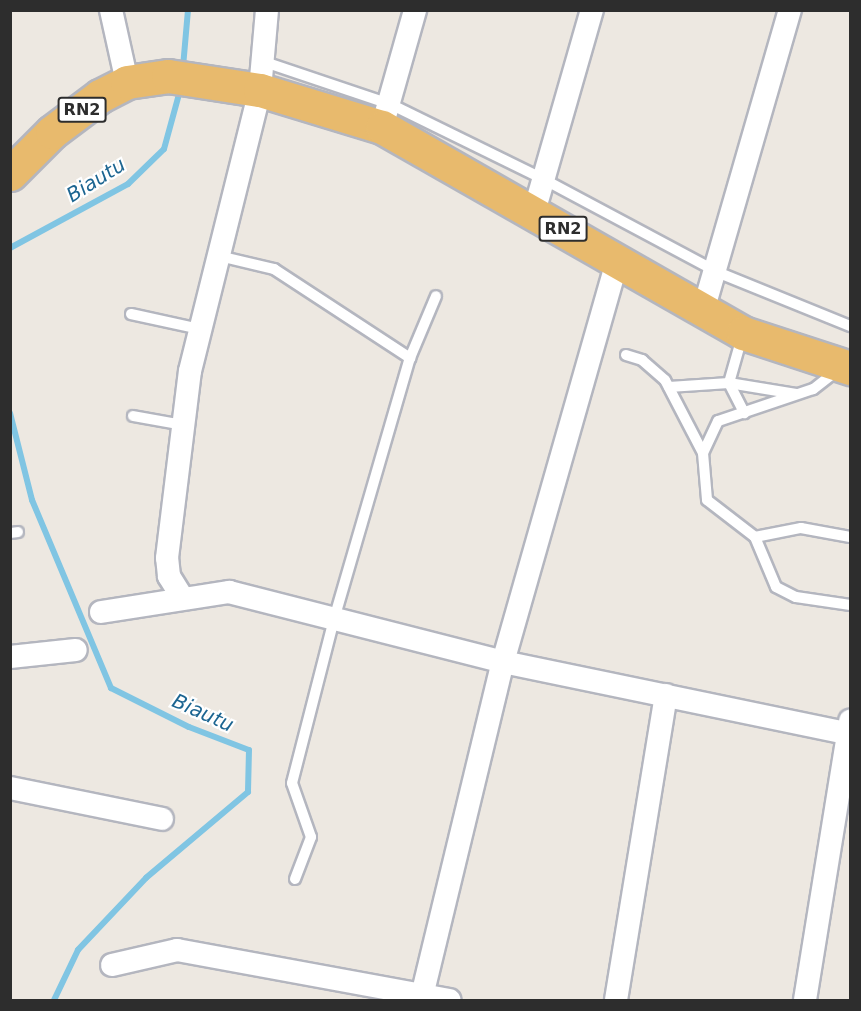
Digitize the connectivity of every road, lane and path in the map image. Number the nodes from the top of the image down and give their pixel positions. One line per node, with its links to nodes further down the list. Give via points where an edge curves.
1 (111, 10): 7 (street)
2 (267, 10): 6 (street)
3 (415, 10): 8 (street)
4 (592, 10): 10 (street)
5 (790, 10): 14 (street)
6 (261, 76): 7 (highway, RN2, via 168,76); 8 (highway, RN2); 12 (street)
7 (127, 82): 9 (highway, RN2, via 100,96 52,132)
8 (386, 116): 10 (lane); 11 (highway, RN2)
9 (11, 171)
10 (544, 180): 11 (street); 14 (lane)
11 (534, 212): 13 (highway, RN2)
12 (219, 255): 19 (street); 22 (lane, via 274,269)
13 (617, 261): 16 (highway, RN2); 39 (street)
14 (717, 272): 16 (street); 18 (lane)
15 (436, 296): 22 (lane)
16 (703, 311): 20 (highway, RN2)
17 (131, 314): 19 (lane)
18 (850, 326)
19 (200, 329): 29 (street)
20 (743, 333): 23 (highway, RN2); 24 (lane)
21 (626, 356): 25 (lane, via 642,360)
22 (410, 358): 36 (lane)
23 (846, 367): 26 (lane)
24 (729, 383): 25 (lane); 26 (lane); 27 (lane)
25 (669, 387): 30 (lane)
26 (797, 395): 27 (lane)
27 (744, 413): 30 (lane, via 718,422)
28 (133, 416): 29 (lane)
29 (183, 425): 33 (street, via 167,558 169,576)
30 (703, 453): 31 (lane, via 707,500)
31 (755, 537): 32 (lane, via 801,528); 34 (lane, via 776,587 796,597)
32 (850, 537)
33 (182, 597): 35 (street); 36 (street, via 229,592)
34 (850, 605)
35 (101, 612)
36 (334, 619): 39 (street); 44 (lane, via 292,783 311,837)
37 (76, 650): 38 (street)
38 (10, 657)
39 (503, 662): 40 (street); 46 (street)
40 (666, 694): 41 (street); 48 (street)
41 (850, 729): 49 (street)
42 (10, 788): 43 (street)
43 (162, 819)
44 (295, 879)
45 (112, 965): 46 (street, via 177,950)
46 (421, 998): 47 (street)
47 (449, 1000)
48 (616, 1000)
49 (805, 1000)

